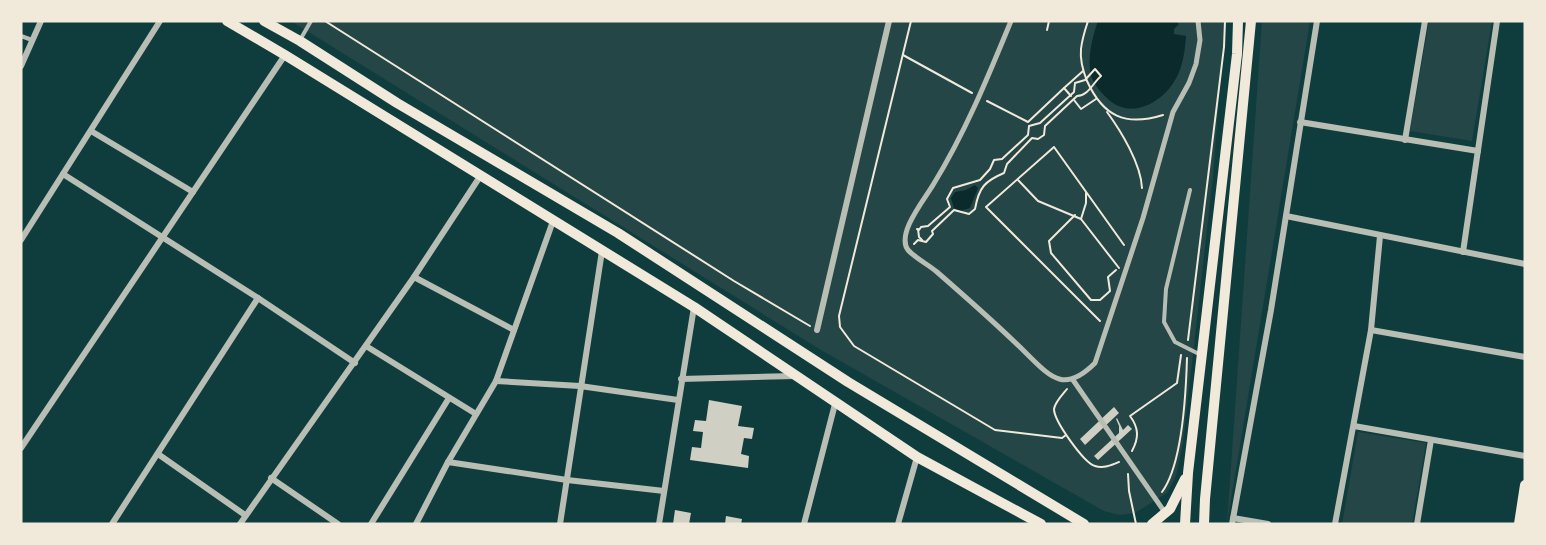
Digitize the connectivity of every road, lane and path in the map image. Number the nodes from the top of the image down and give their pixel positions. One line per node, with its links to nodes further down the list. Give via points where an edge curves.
1 (40, 21): 21 (street)
2 (160, 21): 35 (street)
3 (227, 21): 23 (main road)
4 (264, 21): 22 (main road)
5 (311, 21): 22 (lane)
6 (325, 21): 69 (path)
7 (889, 21): 69 (street)
8 (910, 21): 24 (path)
9 (1011, 21): 29 (street)
10 (1049, 21): 19 (path)
11 (1088, 21): 26 (path, via 1081,50)
12 (1198, 21): 33 (street, via 1196,64)
13 (1225, 21): 72 (path)
14 (1238, 21): 73 (main road)
15 (1251, 21): 100 (main road)
16 (1317, 21): 34 (street)
17 (1425, 21): 36 (street)
18 (1497, 21): 37 (street)
19 (1047, 30)
20 (21, 36): 21 (lane)
21 (32, 40): 25 (street)
22 (300, 41): 41 (main road)
23 (285, 55): 39 (main road); 45 (street)
24 (903, 55): 29 (path); 86 (path, via 839,316 840,327 854,346 995,430 1062,438)
25 (21, 66)
26 (1083, 71): 27 (path); 30 (path)
27 (1064, 88): 28 (path); 29 (path, via 1028,122)
28 (1071, 96): 31 (path, via 1075,83 1085,80 1095,69 1101,76 1088,93); 52 (path, via 1040,123 1029,126 1028,135 1002,159 994,160 980,180 953,188 947,199 950,207 928,226)
29 (980, 98): 51 (street)
30 (1096, 99): 31 (path, via 1082,109); 32 (path)
31 (1074, 100): 56 (path, via 1045,126 1044,135 1032,138 1004,172 983,186 975,209 969,214 954,210 932,231 930,239)
32 (1106, 110): 33 (path, via 1127,120 1151,119); 44 (path, via 1133,157)
33 (1173, 112): 60 (street)
34 (1300, 122): 36 (street); 48 (street)
35 (91, 131): 38 (street); 45 (street)
36 (1405, 140): 37 (street)
37 (1478, 152): 59 (street)
38 (63, 174): 54 (street); 55 (street)
39 (481, 175): 46 (main road); 64 (street)
40 (1018, 179): 43 (path, via 1054,147); 47 (path, via 1038,201); 67 (path, via 986,207)
41 (536, 184): 46 (main road); 114 (main road, via 848,382)
42 (1190, 190): 72 (lane, via 1166,290 1164,322 1175,342)
43 (1086, 191): 49 (path); 60 (path)
44 (1142, 191)
45 (193, 192): 54 (street)
46 (525, 203): 50 (main road)
47 (1075, 216): 49 (path); 62 (path, via 1049,241 1051,253 1091,300 1100,300 1110,291 1108,277)
48 (1286, 216): 53 (street); 103 (street)
49 (1081, 219): 62 (path)
50 (553, 221): 58 (main road); 68 (street)
51 (911, 222): 52 (path); 57 (street, via 904,238)
52 (918, 229): 56 (path)
53 (1380, 236): 59 (street); 70 (street)
54 (162, 238): 65 (street); 88 (street)
55 (21, 240)
56 (922, 240): 57 (path)
57 (908, 249): 78 (street, via 1043,370 1054,378)
58 (602, 250): 66 (main road); 80 (street)
59 (1463, 252): 61 (street)
60 (1131, 254): 63 (street)
61 (1525, 264)
62 (1119, 268): 63 (path)
63 (1124, 275): 67 (street)
64 (414, 277): 68 (street); 71 (street)
65 (258, 298): 75 (street); 89 (street)
66 (694, 307): 76 (main road); 77 (street)
67 (1106, 328): 78 (street, via 1095,363)
68 (514, 330): 79 (street)
69 (817, 330)
70 (1371, 330): 74 (street); 85 (street)
71 (366, 346): 75 (street); 81 (street)
72 (1185, 347): 73 (lane); 90 (path, via 1177,383 1130,416 1138,430 1137,441); 99 (path, via 1186,379 1178,445 1171,478)
73 (1201, 356): 94 (main road)
74 (1525, 357)
75 (355, 363): 95 (street)
76 (795, 376): 77 (street); 83 (main road)
77 (681, 379): 82 (street)
78 (1073, 380): 86 (path, via 1054,406); 90 (street)
79 (496, 381): 80 (street); 84 (street)
80 (580, 386): 82 (street); 96 (street)
81 (449, 398): 84 (street); 107 (street)
82 (678, 400): 98 (street)
83 (835, 404): 92 (main road); 111 (street)
84 (476, 414): 93 (street)
85 (1354, 426): 87 (street); 121 (street)
86 (1066, 435): 90 (path, via 1095,466 1111,465)
87 (1431, 440): 91 (street); 122 (street)
88 (21, 448)
89 (158, 454): 102 (street); 104 (street)
90 (1126, 456): 99 (street); 115 (path)
91 (1525, 456)
92 (916, 457): 112 (street); 113 (main road)
93 (448, 462): 96 (street); 108 (street)
94 (1188, 473): 101 (main road); 117 (main road)
95 (271, 478): 102 (street); 106 (street)
96 (567, 480): 98 (street); 109 (street)
97 (1525, 484): 123 (main road)
98 (664, 491): 110 (street)
99 (1155, 498): 101 (street)
100 (1205, 499): 118 (main road); 119 (main road)
101 (1166, 514): 116 (main road)
102 (245, 515): 105 (street)
103 (1232, 521): 120 (street)
104 (112, 524)
105 (240, 524)
106 (338, 524)
107 (371, 524)
108 (416, 524)
109 (560, 524)
110 (659, 524)
111 (804, 524)
112 (898, 524)
113 (1041, 524)
114 (1084, 524)
115 (1136, 524)
116 (1152, 524)
117 (1185, 524)
118 (1204, 524)
119 (1211, 524)
120 (1268, 524)
121 (1335, 524)
122 (1417, 524)
123 (1519, 524)

